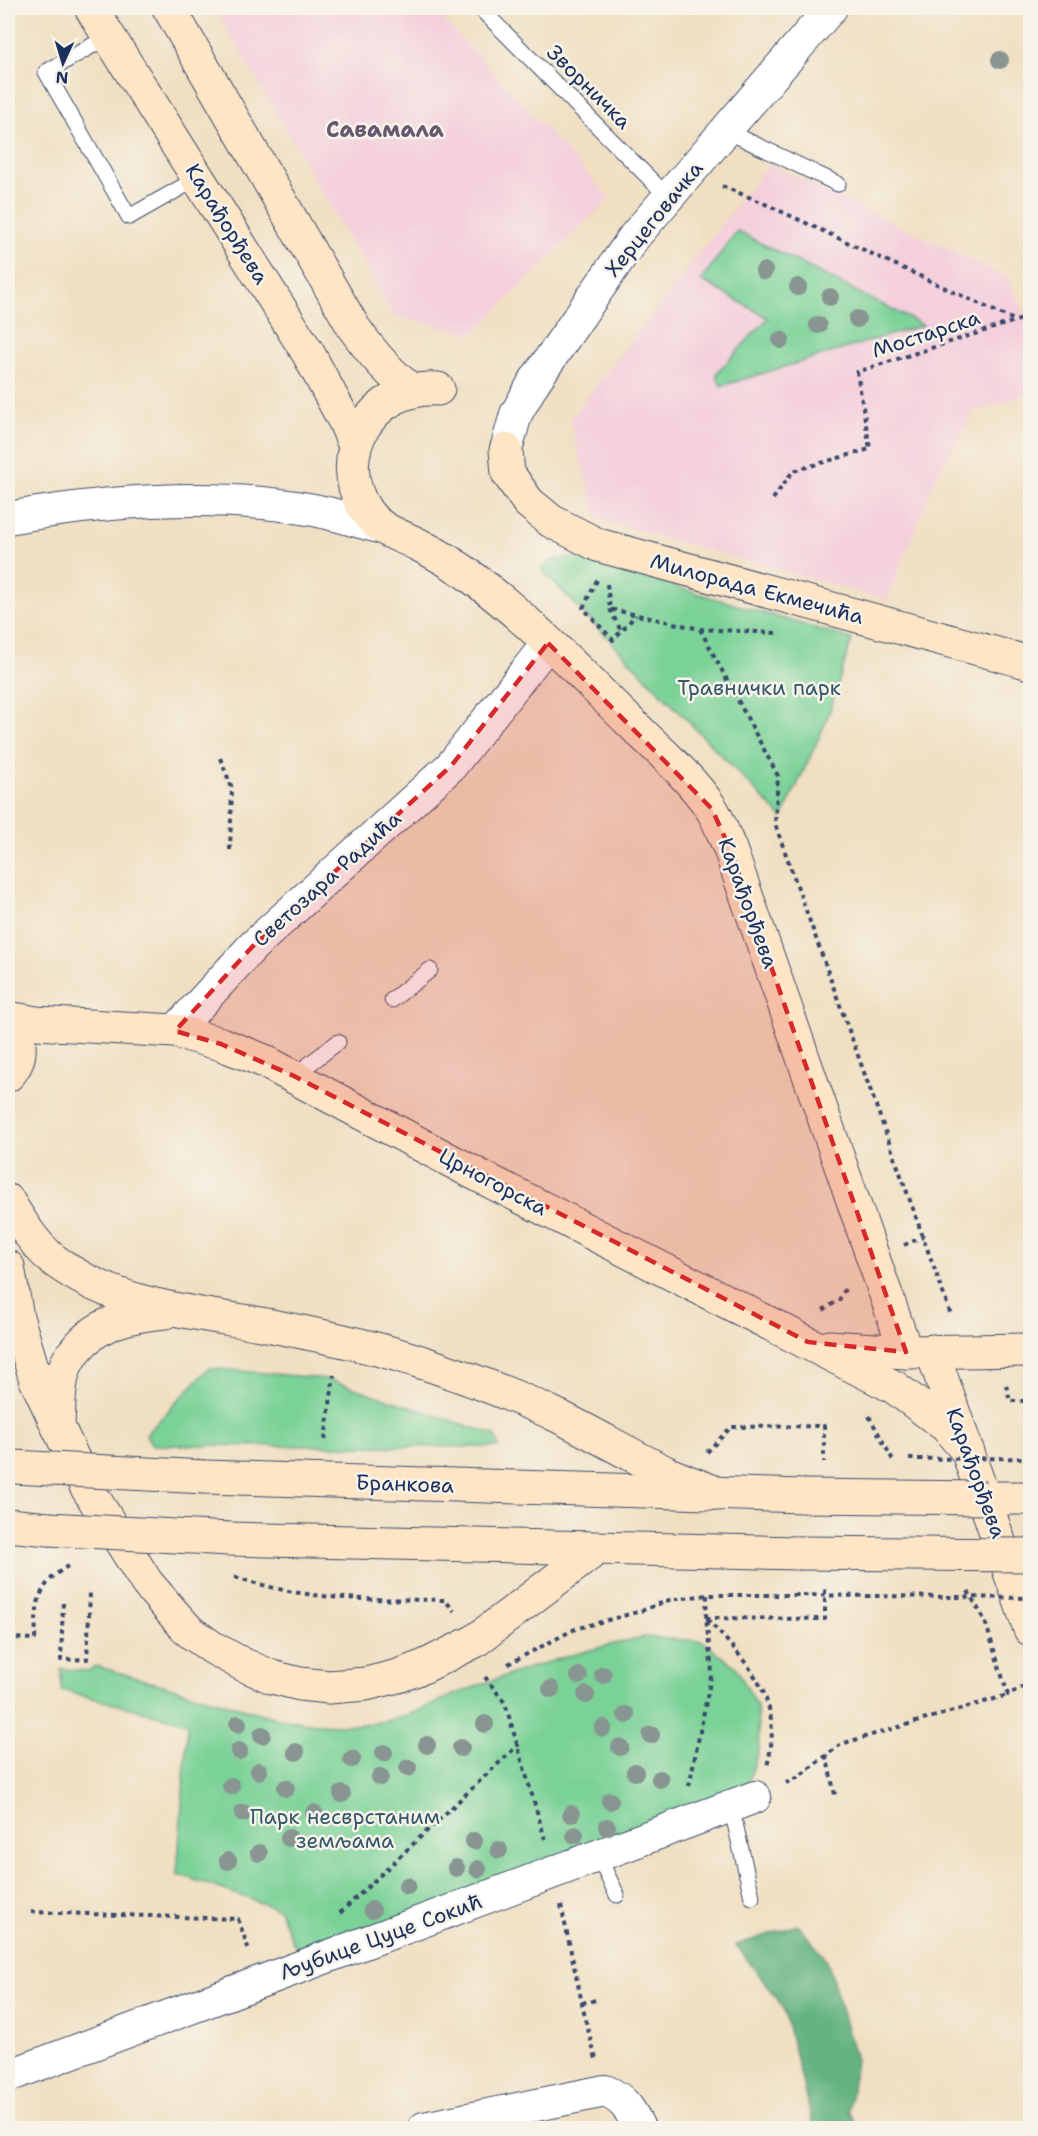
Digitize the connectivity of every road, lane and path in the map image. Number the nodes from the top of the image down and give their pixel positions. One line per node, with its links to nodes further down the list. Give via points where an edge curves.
1 (91, 8): 5 (main road, Карађорђева)
2 (170, 8): 13 (main road, via 354,328 398,380 426,390 402,394 382,405 363,427)
3 (480, 8): 10 (lane, Зворничка)
4 (831, 8): 6 (street, Херцеговачка)
5 (109, 36): 8 (main road, Карађорђева); 8 (lane, via 46,72 129,217)
6 (727, 130): 7 (street, Херцеговачка); 9 (lane)
7 (689, 173): 10 (street, Херцеговачка); 12 (path, Мостарска, via 761,202)
8 (198, 178): 13 (main road, Карађорђева, via 308,353)
9 (838, 184)
10 (668, 197): 14 (street, Херцеговачка, via 634,237 534,382 516,414)
11 (1030, 316): 12 (path, Мостарска)
12 (1016, 321): 15 (path, Мостарска, via 857,372 870,449 793,471)
13 (355, 446): 17 (main road, via 352,469 356,491 367,512)
14 (507, 461): 26 (main road, Милорада Екмечића, via 528,502 551,521 598,545)
15 (773, 499)
16 (8, 518): 17 (street, via 117,503 240,501 309,509)
17 (383, 528): 25 (main road, Карађорђева, via 444,558 473,578)
18 (599, 576): 23 (path, via 583,608 613,640)
19 (606, 577): 20 (path)
20 (610, 609): 21 (path); 23 (path)
21 (637, 615): 22 (path); 23 (path)
22 (700, 629): 24 (path); 42 (path, via 777,776 775,824)
23 (621, 631)
24 (782, 633)
25 (548, 643): 33 (street, Светозара Радића, via 458,771 253,946); 45 (main road, Карађорђева, via 680,772 711,808 730,849)
26 (1030, 663)
27 (220, 758): 28 (path, via 232,788)
28 (230, 850)
29 (430, 970): 30 (lane)
30 (392, 1000)
31 (8, 1019): 32 (main road); 35 (main road, via 19,1038)
32 (66, 1025): 33 (main road); 35 (main road, via 37,1039)
33 (175, 1031): 36 (main road, Црногорска, via 221,1044)
34 (338, 1042): 36 (lane)
35 (13, 1066)
36 (294, 1076): 43 (main road, Црногорска, via 472,1172)
37 (8, 1201): 40 (main road, via 39,1246 55,1261 112,1293)
38 (8, 1267): 47 (main road, via 17,1317 36,1380)
39 (846, 1283): 41 (path, via 839,1300)
40 (176, 1311): 47 (main road, via 118,1320 97,1329 80,1344 66,1363); 57 (main road, via 263,1325 431,1365 558,1416 670,1474)
41 (816, 1311)
42 (952, 1318)
43 (808, 1342): 45 (main road, Црногорска, via 832,1347); 49 (main road, Црногорска, via 894,1387 946,1426)
44 (1030, 1350): 45 (main road)
45 (919, 1351): 49 (main road, Карађорђева)
46 (334, 1370): 48 (path)
47 (57, 1427): 60 (main road, via 86,1486 147,1583 189,1631 242,1664 300,1684 366,1684 425,1666 475,1641)
48 (325, 1440)
49 (968, 1452): 71 (main road, Карађорђева)
50 (707, 1453): 56 (path, via 731,1427 824,1426)
51 (1030, 1458): 54 (path, bridge)
52 (818, 1459): 53 (path)
53 (829, 1459)
54 (889, 1459)
55 (10, 1467): 57 (main road, Бранкова, bridge)
56 (825, 1470)
57 (719, 1494): 58 (main road, Бранкова, bridge)
58 (1030, 1498)
59 (8, 1525): 60 (main road, bridge, via 229,1539)
60 (596, 1549): 61 (main road, bridge)
61 (1030, 1555)
62 (69, 1565): 72 (path, via 50,1579 38,1598 35,1639)
63 (234, 1577): 69 (path, via 306,1594 445,1600)
64 (825, 1584): 70 (path, via 825,1619)
65 (90, 1593): 68 (path, via 87,1659 62,1660)
66 (707, 1595): 67 (path, bridge); 70 (path); 73 (path, via 669,1600 576,1629)
67 (1030, 1598)
68 (63, 1603)
69 (456, 1614)
70 (706, 1618): 80 (path, via 747,1663 769,1705 772,1728 765,1775); 81 (path, via 712,1672)
71 (1030, 1629)
72 (8, 1638)
73 (506, 1665)
74 (485, 1676): 76 (path, via 505,1703)
75 (1008, 1695): 77 (path, via 841,1744)
76 (519, 1744): 83 (path); 87 (path)
77 (826, 1755): 78 (path); 79 (path)
78 (797, 1778)
79 (835, 1795)
80 (743, 1802): 81 (street, Љубице Цуце Сокић); 85 (lane)
81 (681, 1825): 82 (street, Љубице Цуце Сокић)
82 (598, 1856): 83 (street, Љубице Цуце Сокић); 84 (lane)
83 (555, 1872): 88 (street, Љубице Цуце Сокић); 90 (path)
84 (617, 1894)
85 (752, 1897)
86 (32, 1912): 88 (path, via 238,1919)
87 (340, 1913)
88 (260, 1982): 92 (street, Љубице Цуце Сокић)
89 (596, 2000): 90 (path)
90 (582, 2003): 91 (path)
91 (586, 2022)
92 (8, 2076)
93 (444, 2126): 94 (street, via 605,2091 623,2101)
94 (639, 2128)

